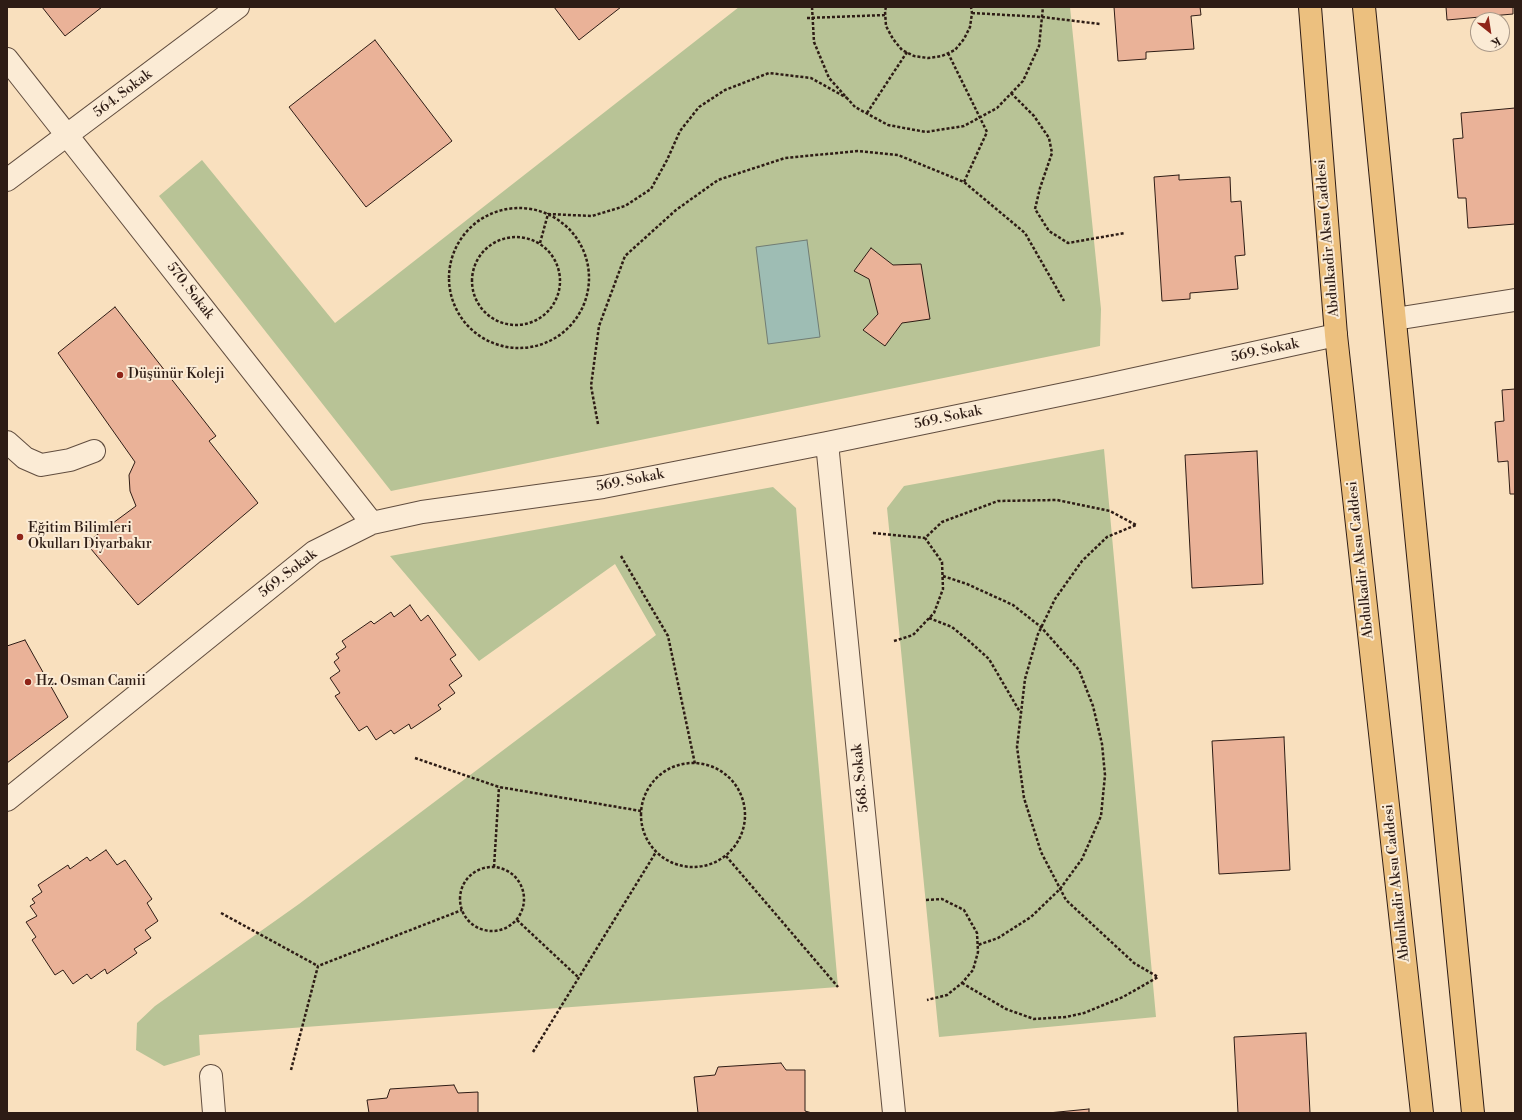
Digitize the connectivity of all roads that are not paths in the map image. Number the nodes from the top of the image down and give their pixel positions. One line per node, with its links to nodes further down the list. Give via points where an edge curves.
1 (238, 7): 5 (street, 564. Sokak)
2 (1310, 7): 9 (main road, Abdulkadir Aksu Caddesi)
3 (1364, 7): 8 (main road)
4 (7, 59): 5 (street, 570. Sokak)
5 (67, 135): 6 (street, 564. Sokak); 13 (street, 570. Sokak)
6 (7, 180)
7 (1515, 300): 8 (street)
8 (1395, 319): 19 (main road)
9 (1336, 335): 11 (street, 569. Sokak); 18 (main road, Abdulkadir Aksu Caddesi)
10 (7, 442): 12 (street, via 24,458 41,465 70,460)
11 (827, 443): 13 (street, 569. Sokak, via 603,487 422,512); 17 (street, 568. Sokak)
12 (94, 451)
13 (372, 523): 14 (street, 569. Sokak, via 314,552)
14 (7, 800)
15 (211, 1076): 16 (street)
16 (214, 1113)
17 (894, 1113)
18 (1422, 1113)
19 (1473, 1113)

